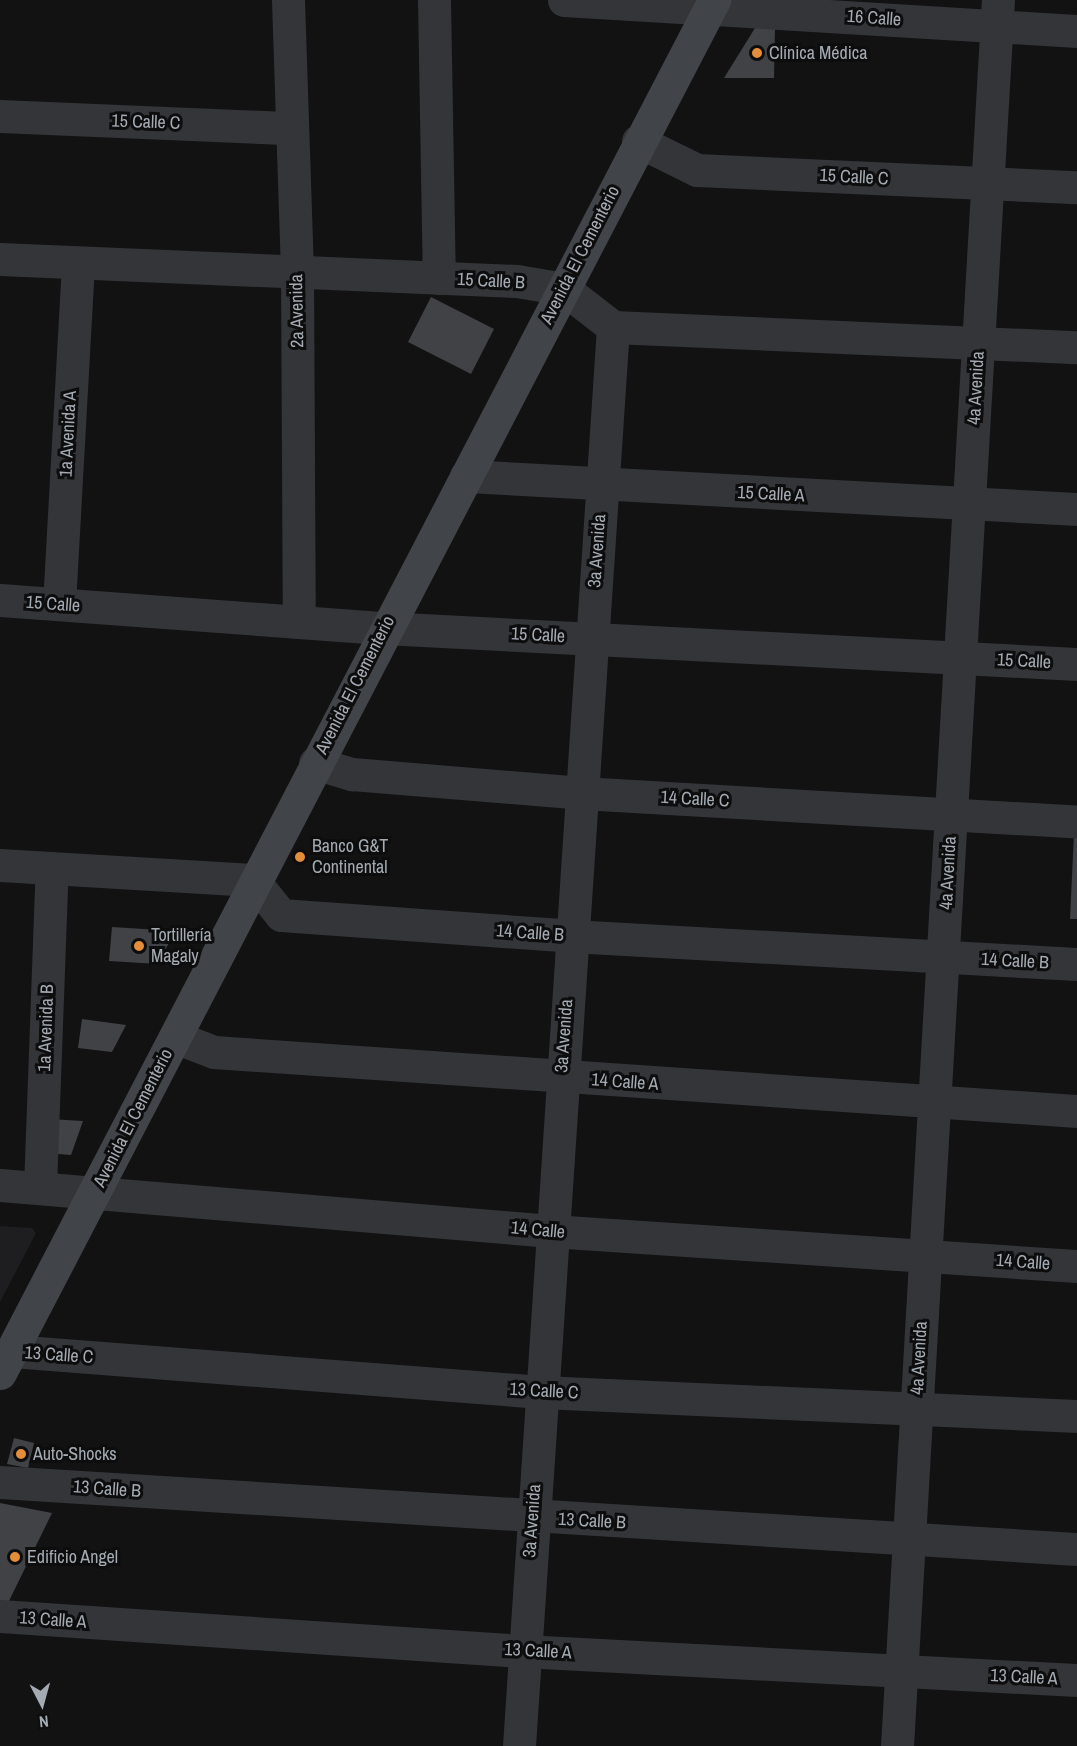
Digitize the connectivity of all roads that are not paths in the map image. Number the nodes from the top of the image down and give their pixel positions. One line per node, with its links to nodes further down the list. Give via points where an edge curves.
1 (288, 0): 8 (street, 2a Avenida)
2 (434, 0): 15 (street)
3 (564, 0): 4 (street, 16 Calle)
4 (712, 3): 5 (street, 16 Calle); 9 (main road, Avenida El Cementerio)
5 (997, 14): 6 (street, 16 Calle); 10 (street, 4a Avenida)
6 (1077, 31)
7 (0, 116): 8 (street, 15 Calle C)
8 (291, 128): 14 (street, 2a Avenida)
9 (638, 141): 10 (street, 15 Calle C, via 697,170); 16 (main road, Avenida El Cementerio)
10 (988, 184): 11 (street, 15 Calle C); 18 (street, 4a Avenida)
11 (1077, 187)
12 (0, 259): 13 (street, 15 Calle B)
13 (78, 265): 14 (street, 15 Calle B); 25 (street, 1a Avenida A)
14 (297, 273): 15 (street, 15 Calle B); 26 (street, 2a Avenida)
15 (439, 278): 16 (street, 15 Calle B, via 517,280)
16 (564, 289): 17 (street, 15 Calle B); 20 (main road, Avenida El Cementerio)
17 (613, 327): 18 (street); 21 (street, 3a Avenida)
18 (978, 343): 19 (street); 22 (street, 4a Avenida)
19 (1077, 347)
20 (466, 476): 21 (street, 15 Calle A); 27 (main road, Avenida El Cementerio)
21 (602, 486): 22 (street, 15 Calle A); 28 (street, 3a Avenida)
22 (969, 504): 23 (street, 15 Calle A); 29 (street, 4a Avenida)
23 (1077, 509)
24 (0, 600): 25 (street, 15 Calle)
25 (59, 604): 26 (street, 15 Calle)
26 (299, 622): 27 (street, 15 Calle)
27 (384, 628): 28 (street, 15 Calle); 31 (main road, Avenida El Cementerio)
28 (591, 638): 29 (street, 15 Calle); 32 (street, 3a Avenida)
29 (960, 657): 30 (street, 15 Calle); 33 (street, 4a Avenida)
30 (1077, 664)
31 (315, 763): 32 (street, 14 Calle C, via 352,774); 37 (main road, Avenida El Cementerio)
32 (581, 793): 33 (street, 14 Calle C); 38 (street, 3a Avenida)
33 (951, 814): 34 (street, 14 Calle C); 39 (street, 4a Avenida)
34 (1077, 822)
35 (0, 865): 36 (street)
36 (52, 868): 37 (street); 46 (street, 1a Avenida B)
37 (253, 880): 38 (street, 14 Calle B, via 281,915); 41 (main road, Avenida El Cementerio)
38 (571, 936): 39 (street, 14 Calle B); 42 (street, 3a Avenida)
39 (943, 956): 40 (street, 14 Calle B); 43 (street, 4a Avenida)
40 (1077, 964)
41 (175, 1037): 42 (street, 14 Calle A, via 214,1052); 47 (main road, Avenida El Cementerio)
42 (561, 1078): 43 (street, 14 Calle A); 48 (street, 3a Avenida)
43 (934, 1102): 44 (street, 14 Calle A); 49 (street, 4a Avenida)
44 (1077, 1112)
45 (0, 1185): 46 (street, 14 Calle)
46 (40, 1188): 47 (street, 14 Calle)
47 (96, 1191): 48 (street, 14 Calle); 51 (main road, Avenida El Cementerio)
48 (551, 1231): 49 (street, 14 Calle); 52 (street, 3a Avenida)
49 (925, 1256): 50 (street, 14 Calle); 53 (street, 4a Avenida)
50 (1077, 1266)
51 (6, 1362): 52 (street, 13 Calle C)
52 (541, 1392): 53 (street, 13 Calle C); 56 (street, 3a Avenida)
53 (916, 1406): 54 (street, 13 Calle C); 57 (street, 4a Avenida)
54 (1077, 1416)
55 (0, 1482): 56 (street, 13 Calle B)
56 (532, 1517): 57 (street, 13 Calle B); 60 (street, 3a Avenida)
57 (909, 1539): 58 (street, 13 Calle B); 61 (street, 4a Avenida)
58 (1077, 1549)
59 (0, 1616): 60 (street, 13 Calle A)
60 (523, 1651): 61 (street, 13 Calle A); 63 (street, 3a Avenida)
61 (901, 1671): 62 (street, 13 Calle A); 64 (street, 4a Avenida)
62 (1077, 1680)
63 (519, 1746)
64 (897, 1746)

